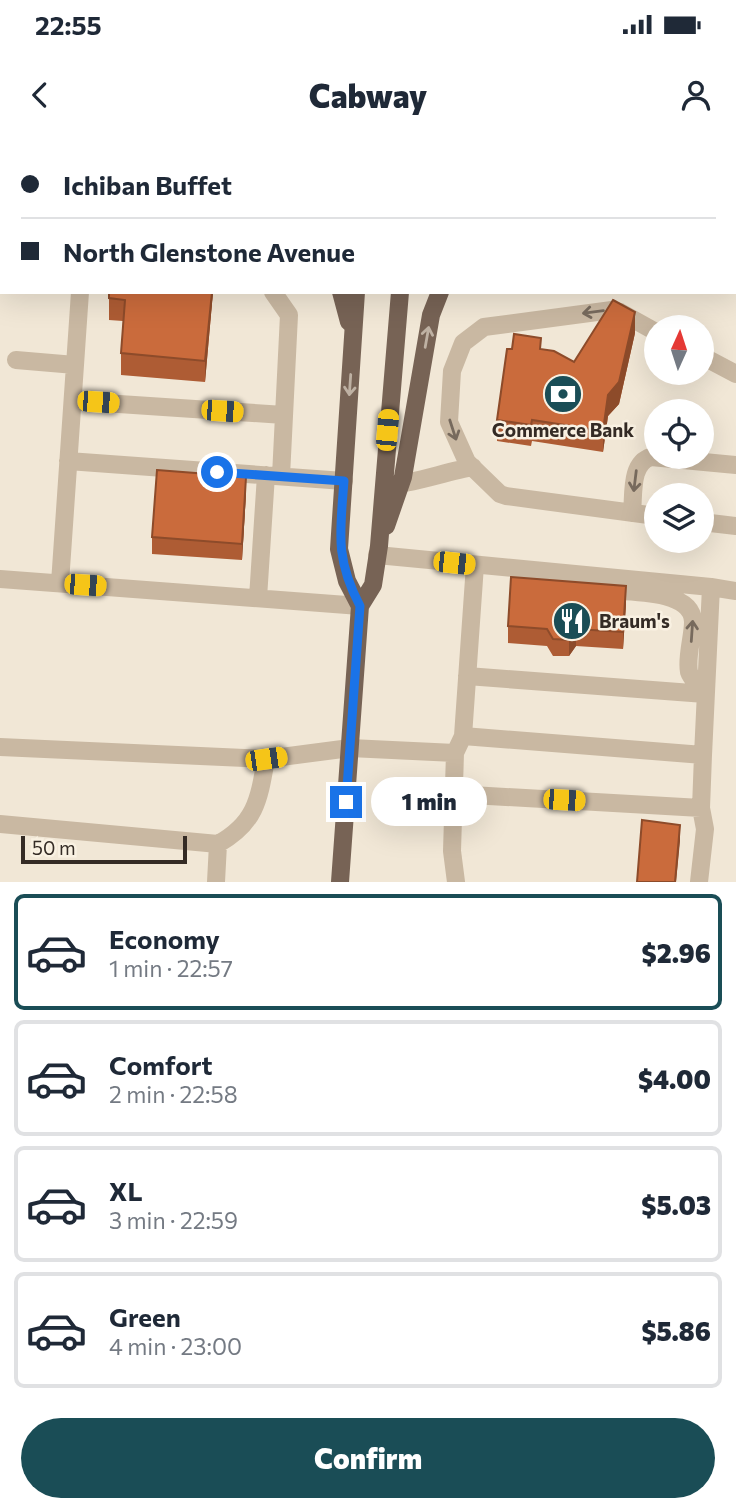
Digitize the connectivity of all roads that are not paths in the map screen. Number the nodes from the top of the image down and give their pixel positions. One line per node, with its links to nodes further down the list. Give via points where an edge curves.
1 (80, 294): 11 (lane)
2 (274, 294): 14 (lane, via 289,315)
3 (342, 294): 8 (main road)
4 (356, 294): 8 (main road)
5 (400, 294): 20 (main road)
6 (439, 294): 21 (main road, one-way to 6, via 431,315)
7 (644, 325): 17 (lane, one-way to 17, via 612,310 484,327 470,335 456,354 449,422)
8 (353, 346): 19 (main road, one-way to 19)
9 (16, 360): 11 (lane)
10 (714, 362): 12 (lane)
11 (75, 365): 13 (lane)
12 (736, 373)
13 (74, 401): 14 (lane); 15 (lane)
14 (284, 415): 18 (lane)
15 (68, 461): 18 (lane); 30 (lane)
16 (736, 465): 22 (lane, one-way to 22, via 643,459 637,466)
17 (472, 467): 21 (lane); 22 (lane, via 506,496)
18 (273, 476): 19 (lane); 33 (lane)
19 (344, 481): 34 (main road, via 339,550)
20 (382, 485): 21 (lane); 26 (main road)
21 (401, 485): 26 (main road)
22 (632, 513): 23 (lane)
23 (644, 514)
24 (714, 523): 25 (lane)
25 (736, 526)
26 (378, 550): 27 (lane); 34 (main road, via 373,585)
27 (475, 565): 28 (lane); 35 (lane)
28 (500, 568): 31 (lane); 36 (lane, one-way to 28, via 689,673 693,619 683,603 650,594 516,582)
29 (0, 579): 30 (lane)
30 (60, 583): 33 (lane)
31 (711, 587): 32 (lane); 36 (lane)
32 (736, 592)
33 (258, 598): 34 (lane)
34 (360, 606): 39 (main road)
35 (467, 676): 36 (lane); 37 (lane)
36 (705, 694): 41 (lane)
37 (463, 736): 40 (lane); 41 (lane)
38 (0, 747): 42 (lane)
39 (350, 748): 40 (lane); 42 (lane); 48 (main road)
40 (455, 753): 43 (lane)
41 (703, 755): 44 (lane)
42 (266, 759): 46 (lane, via 251,817)
43 (454, 794): 44 (lane); 49 (lane)
44 (701, 808): 50 (lane, via 705,830)
45 (0, 824): 46 (lane)
46 (218, 844): 47 (lane)
47 (216, 882)
48 (340, 882)
49 (456, 882)
50 (699, 882)

